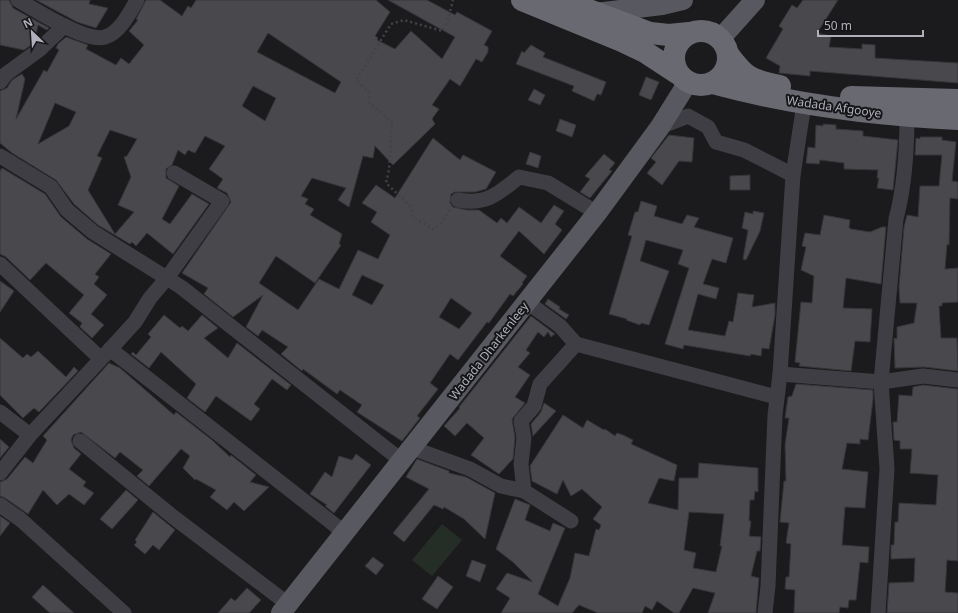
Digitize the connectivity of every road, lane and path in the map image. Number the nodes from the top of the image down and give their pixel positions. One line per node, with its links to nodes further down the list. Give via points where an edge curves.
1 (18, 0): 10 (street)
2 (137, 0): 10 (street, via 113,33 105,38 82,35)
3 (453, 0): 24 (path, via 447,23 442,31 404,20 391,24 356,80 369,92 369,102 392,122 386,183 411,207 413,217 433,229 440,225)
4 (522, 0): 13 (highway, via 622,41 645,52)
5 (562, 0): 9 (highway)
6 (682, 0): 8 (main road)
7 (755, 0): 12 (main road)
8 (662, 2): 9 (main road)
9 (595, 12): 11 (highway, via 650,33 669,35)
10 (64, 26): 14 (street, via 39,50 6,74)
11 (689, 32): 12 (highway, via 706,30 714,33); 13 (highway, via 676,45 673,54 674,64)
12 (724, 46): 15 (highway, via 728,63 720,78); 16 (highway, Wadada Afgooye, via 740,70 755,81 863,98)
13 (683, 77): 15 (highway, via 702,85); 20 (main road, Wadada Dharkenleey)
14 (0, 82)
15 (712, 83): 17 (highway, Wadada Afgooye, via 758,96)
16 (958, 100)
17 (804, 104): 18 (highway, Wadada Afgooye); 23 (street)
18 (907, 116): 19 (highway, Wadada Afgooye); 33 (street, via 907,161 903,194 896,219)
19 (958, 119)
20 (660, 127): 23 (street, via 688,116 708,126 716,142 744,150); 25 (main road, Wadada Dharkenleey)
21 (0, 156): 27 (street, via 51,187 67,210 93,232)
22 (174, 173): 27 (street, via 222,201)
23 (794, 176): 31 (street)
24 (458, 200): 25 (street, via 483,200 496,195 519,177 548,183)
25 (597, 213): 28 (main road, Wadada Dharkenleey)
26 (0, 264): 30 (street)
27 (167, 278): 30 (street, via 135,322); 38 (street)
28 (527, 302): 29 (street, via 560,326); 38 (main road, Wadada Dharkenleey)
29 (576, 344): 34 (street); 40 (street, via 540,384 534,406 521,421 524,438 521,464)
30 (106, 354): 36 (street); 43 (street, via 181,406)
31 (780, 374): 33 (street); 34 (street)
32 (958, 380): 33 (street, via 923,376)
33 (881, 382): 47 (street, via 887,468)
34 (776, 397): 46 (street)
35 (0, 412): 36 (street)
36 (30, 436): 39 (street)
37 (80, 442): 44 (street)
38 (407, 455): 40 (street, via 470,470 501,486); 43 (main road, Wadada Dharkenleey)
39 (0, 473)
40 (524, 491): 42 (street)
41 (0, 505): 45 (street, via 20,519)
42 (571, 521)
43 (345, 533): 44 (main road, Wadada Dharkenleey)
44 (285, 608)
45 (124, 613)
46 (765, 613)
47 (878, 613)

